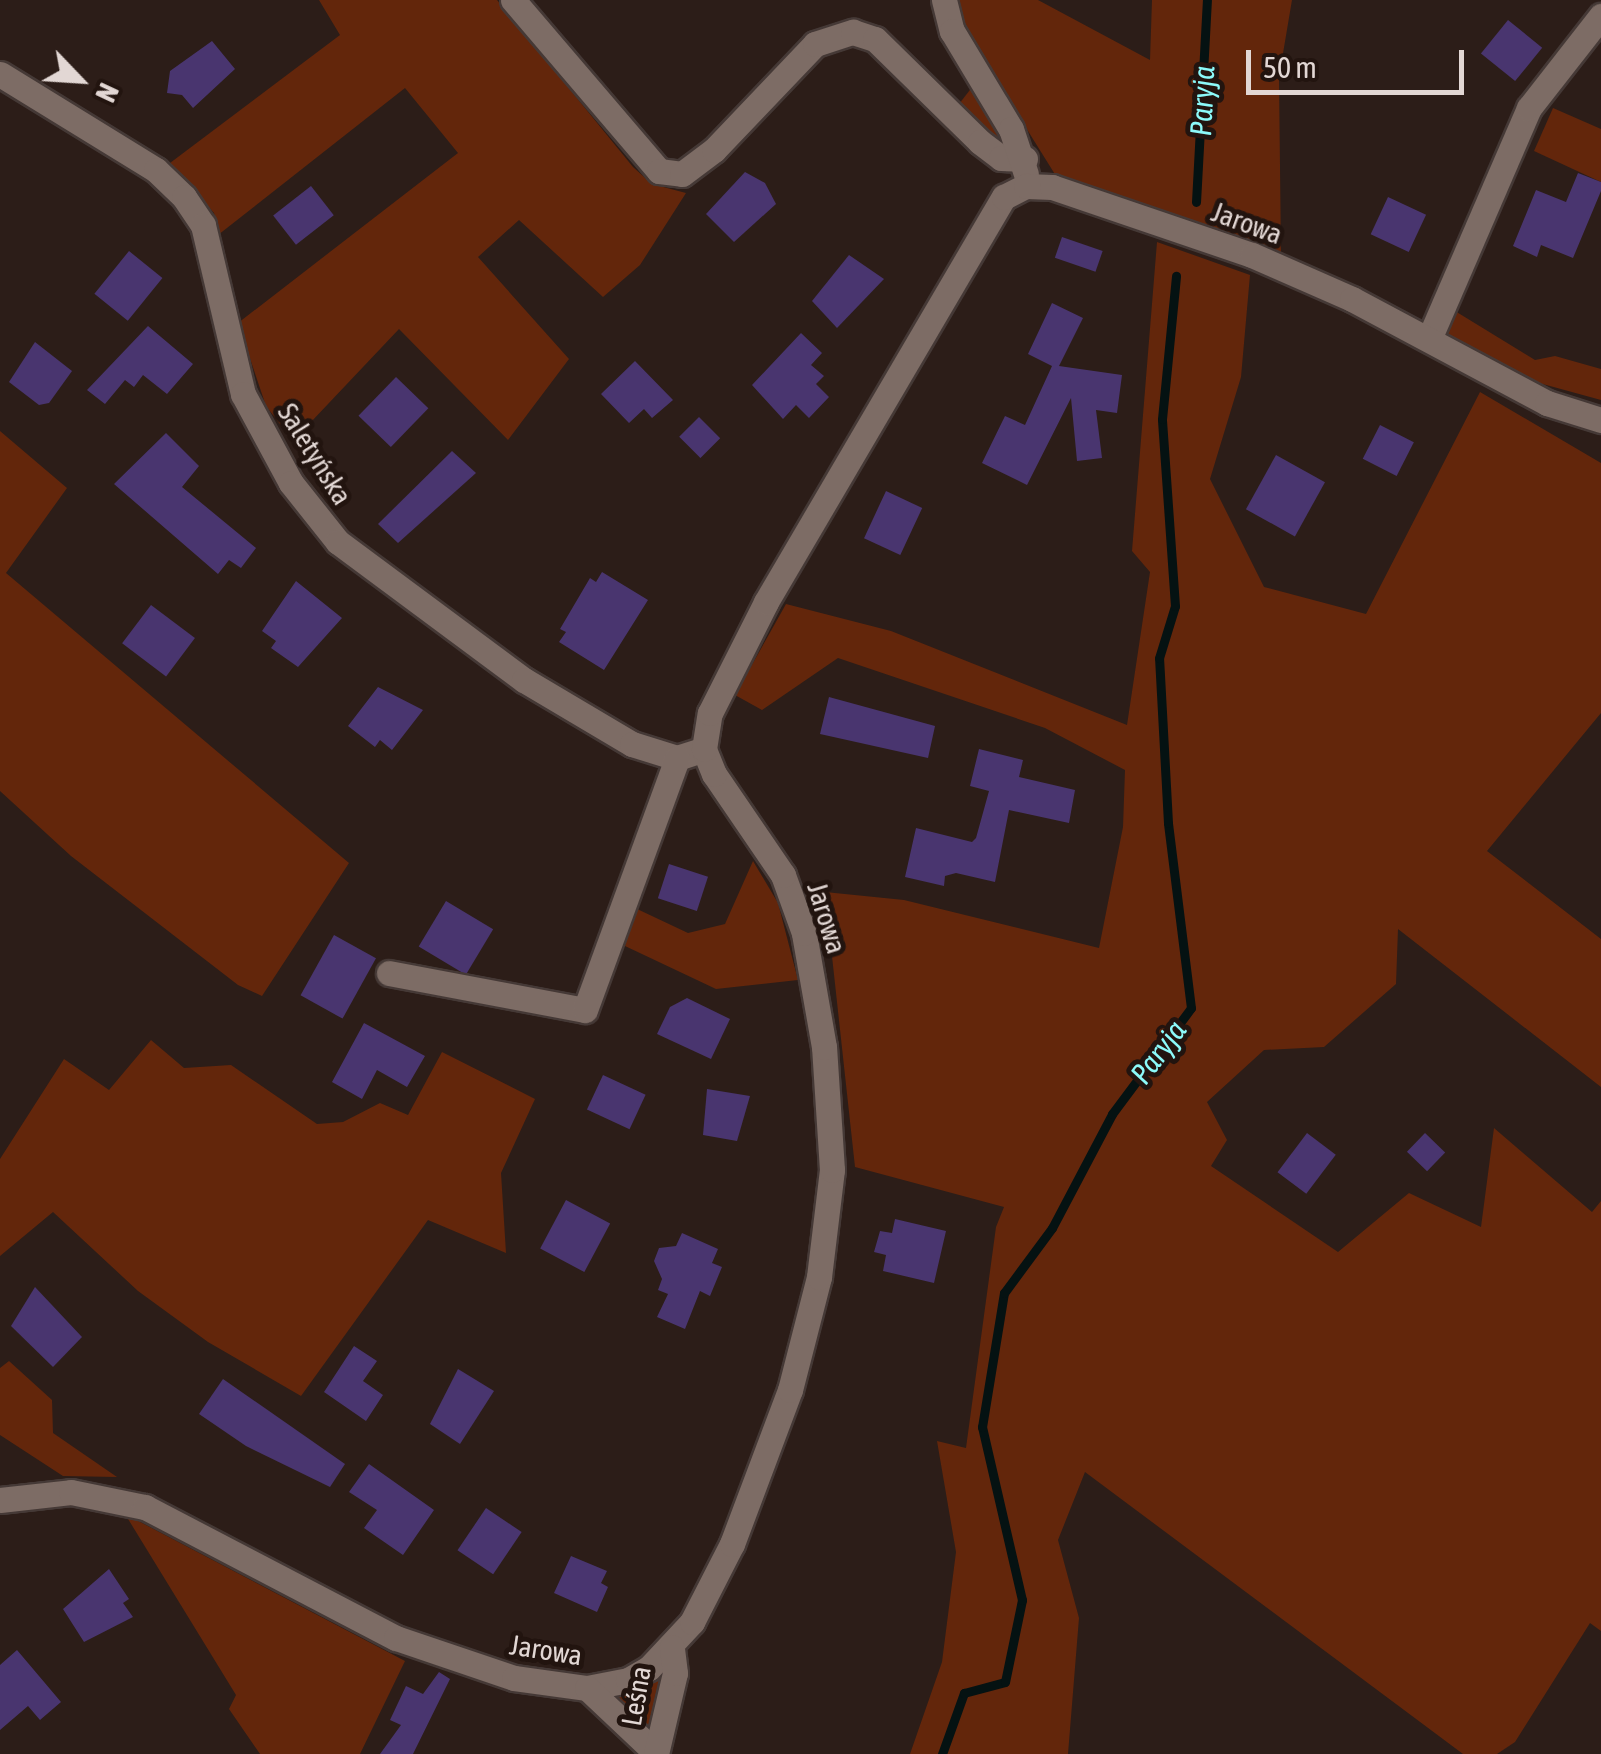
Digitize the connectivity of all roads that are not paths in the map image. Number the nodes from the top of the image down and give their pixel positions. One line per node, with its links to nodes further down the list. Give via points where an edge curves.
1 (513, 0): 5 (street, via 658,171 682,174 714,150 815,44 853,32 875,38 1001,158)
2 (944, 0): 5 (street, via 952,31)
3 (1601, 16): 7 (street, via 1528,108)
4 (0, 74): 10 (street, Saletyńska, via 156,170 184,197 203,225 243,394 291,483 338,542 524,680 632,744)
5 (1026, 160): 6 (street)
6 (1026, 186): 7 (street, Jarowa, via 1085,196 1252,255); 9 (street, via 988,216 766,602 710,712)
7 (1430, 339): 8 (street, Jarowa, via 1548,403)
8 (1601, 420)
9 (704, 749): 10 (street); 13 (street, Jarowa, via 783,875 804,933 824,1047 832,1170 820,1277 774,1442 708,1595)
10 (677, 758): 11 (street, via 585,1010)
11 (389, 974)
12 (0, 1500): 14 (street, Jarowa, via 70,1492 145,1507 343,1614 438,1656 514,1678)
13 (672, 1648): 14 (street, Jarowa, via 628,1680); 15 (street, Leśna, via 675,1673)
14 (586, 1688): 15 (street)
15 (656, 1753)

